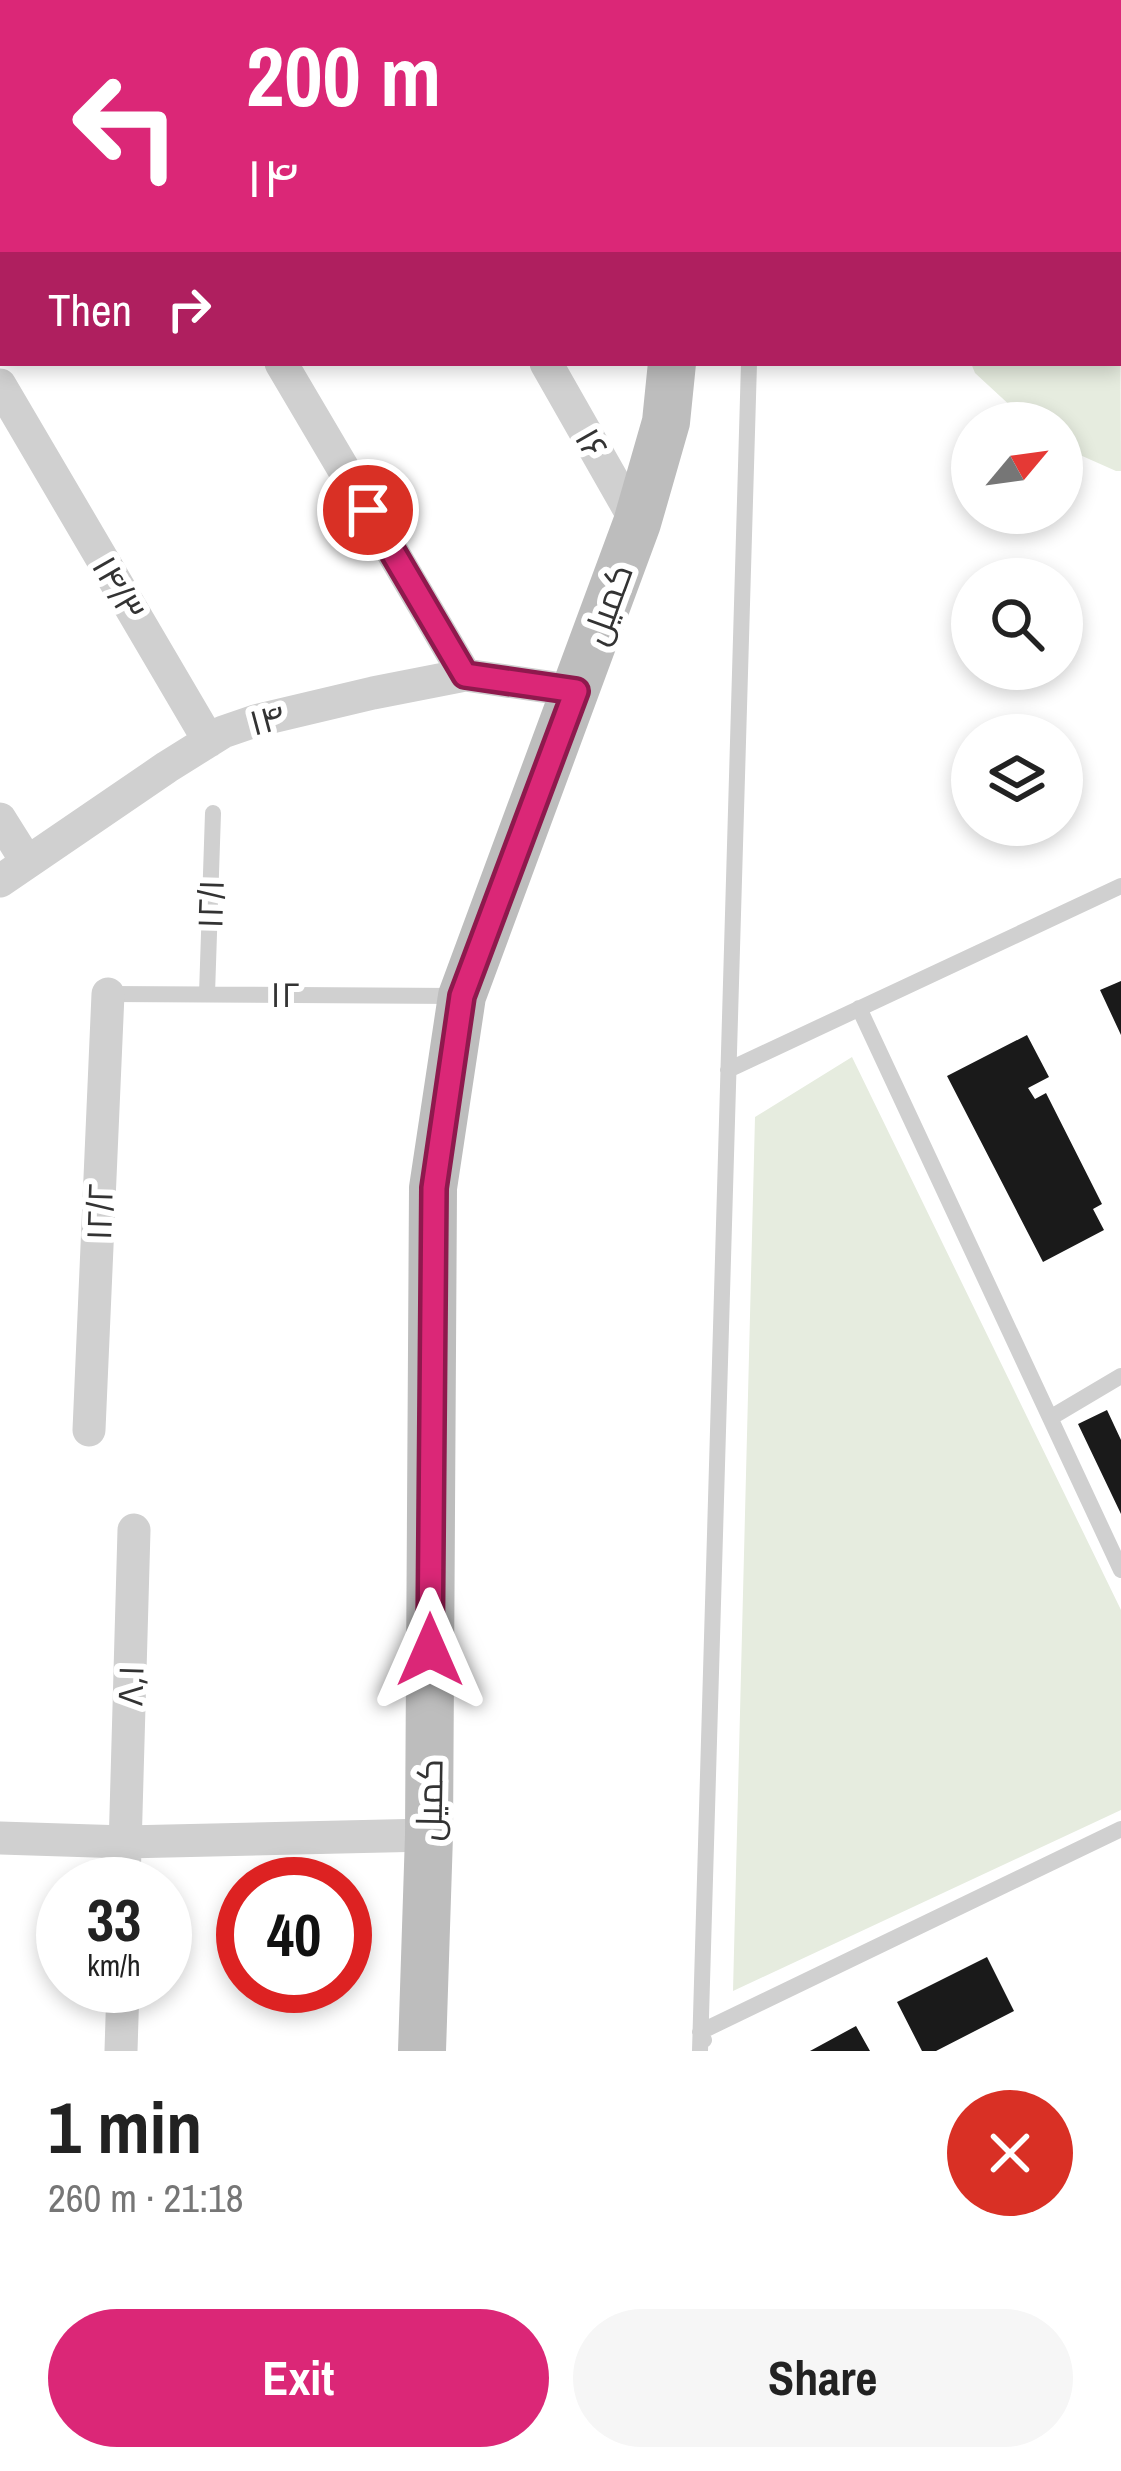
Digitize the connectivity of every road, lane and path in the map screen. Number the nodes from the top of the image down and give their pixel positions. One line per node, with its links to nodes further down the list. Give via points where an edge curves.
1 (548, 366): 6 (street, ۱۶)
2 (672, 366): 6 (street, کمیل, via 666,422)
3 (749, 366): 18 (lane)
4 (289, 374): 7 (street)
5 (0, 385): 9 (street, ۱۴/۳)
6 (637, 523): 8 (street, کمیل)
7 (465, 675): 8 (street, ۱۴); 9 (street, ۱۴, via 255,721)
8 (576, 691): 16 (street, کمیل)
9 (209, 741): 12 (street, ۱۴)
10 (213, 813): 15 (lane, ۱۲/۱)
11 (0, 819): 12 (street)
12 (13, 871)
13 (1121, 886): 17 (lane)
14 (108, 994): 15 (lane, ۱۲); 21 (street, ۱۲/۲)
15 (207, 994): 16 (lane, ۱۲)
16 (462, 996): 25 (street, کمیل, via 434,1188)
17 (859, 1009): 18 (lane); 20 (lane)
18 (728, 1070): 30 (lane)
19 (1121, 1376): 20 (lane)
20 (1050, 1418): 23 (lane)
21 (89, 1430)
22 (134, 1530): 27 (street, ۸٫۱)
23 (1121, 1570)
24 (1121, 1829): 30 (lane)
25 (429, 1835): 27 (street); 32 (street, کمیل)
26 (0, 1838): 27 (street)
27 (125, 1842): 28 (street, ۸٫۱)
28 (125, 1857)
29 (123, 2013): 31 (street)
30 (700, 2032): 33 (lane); 34 (lane)
31 (122, 2051)
32 (422, 2051)
33 (700, 2051)
34 (710, 2051)

